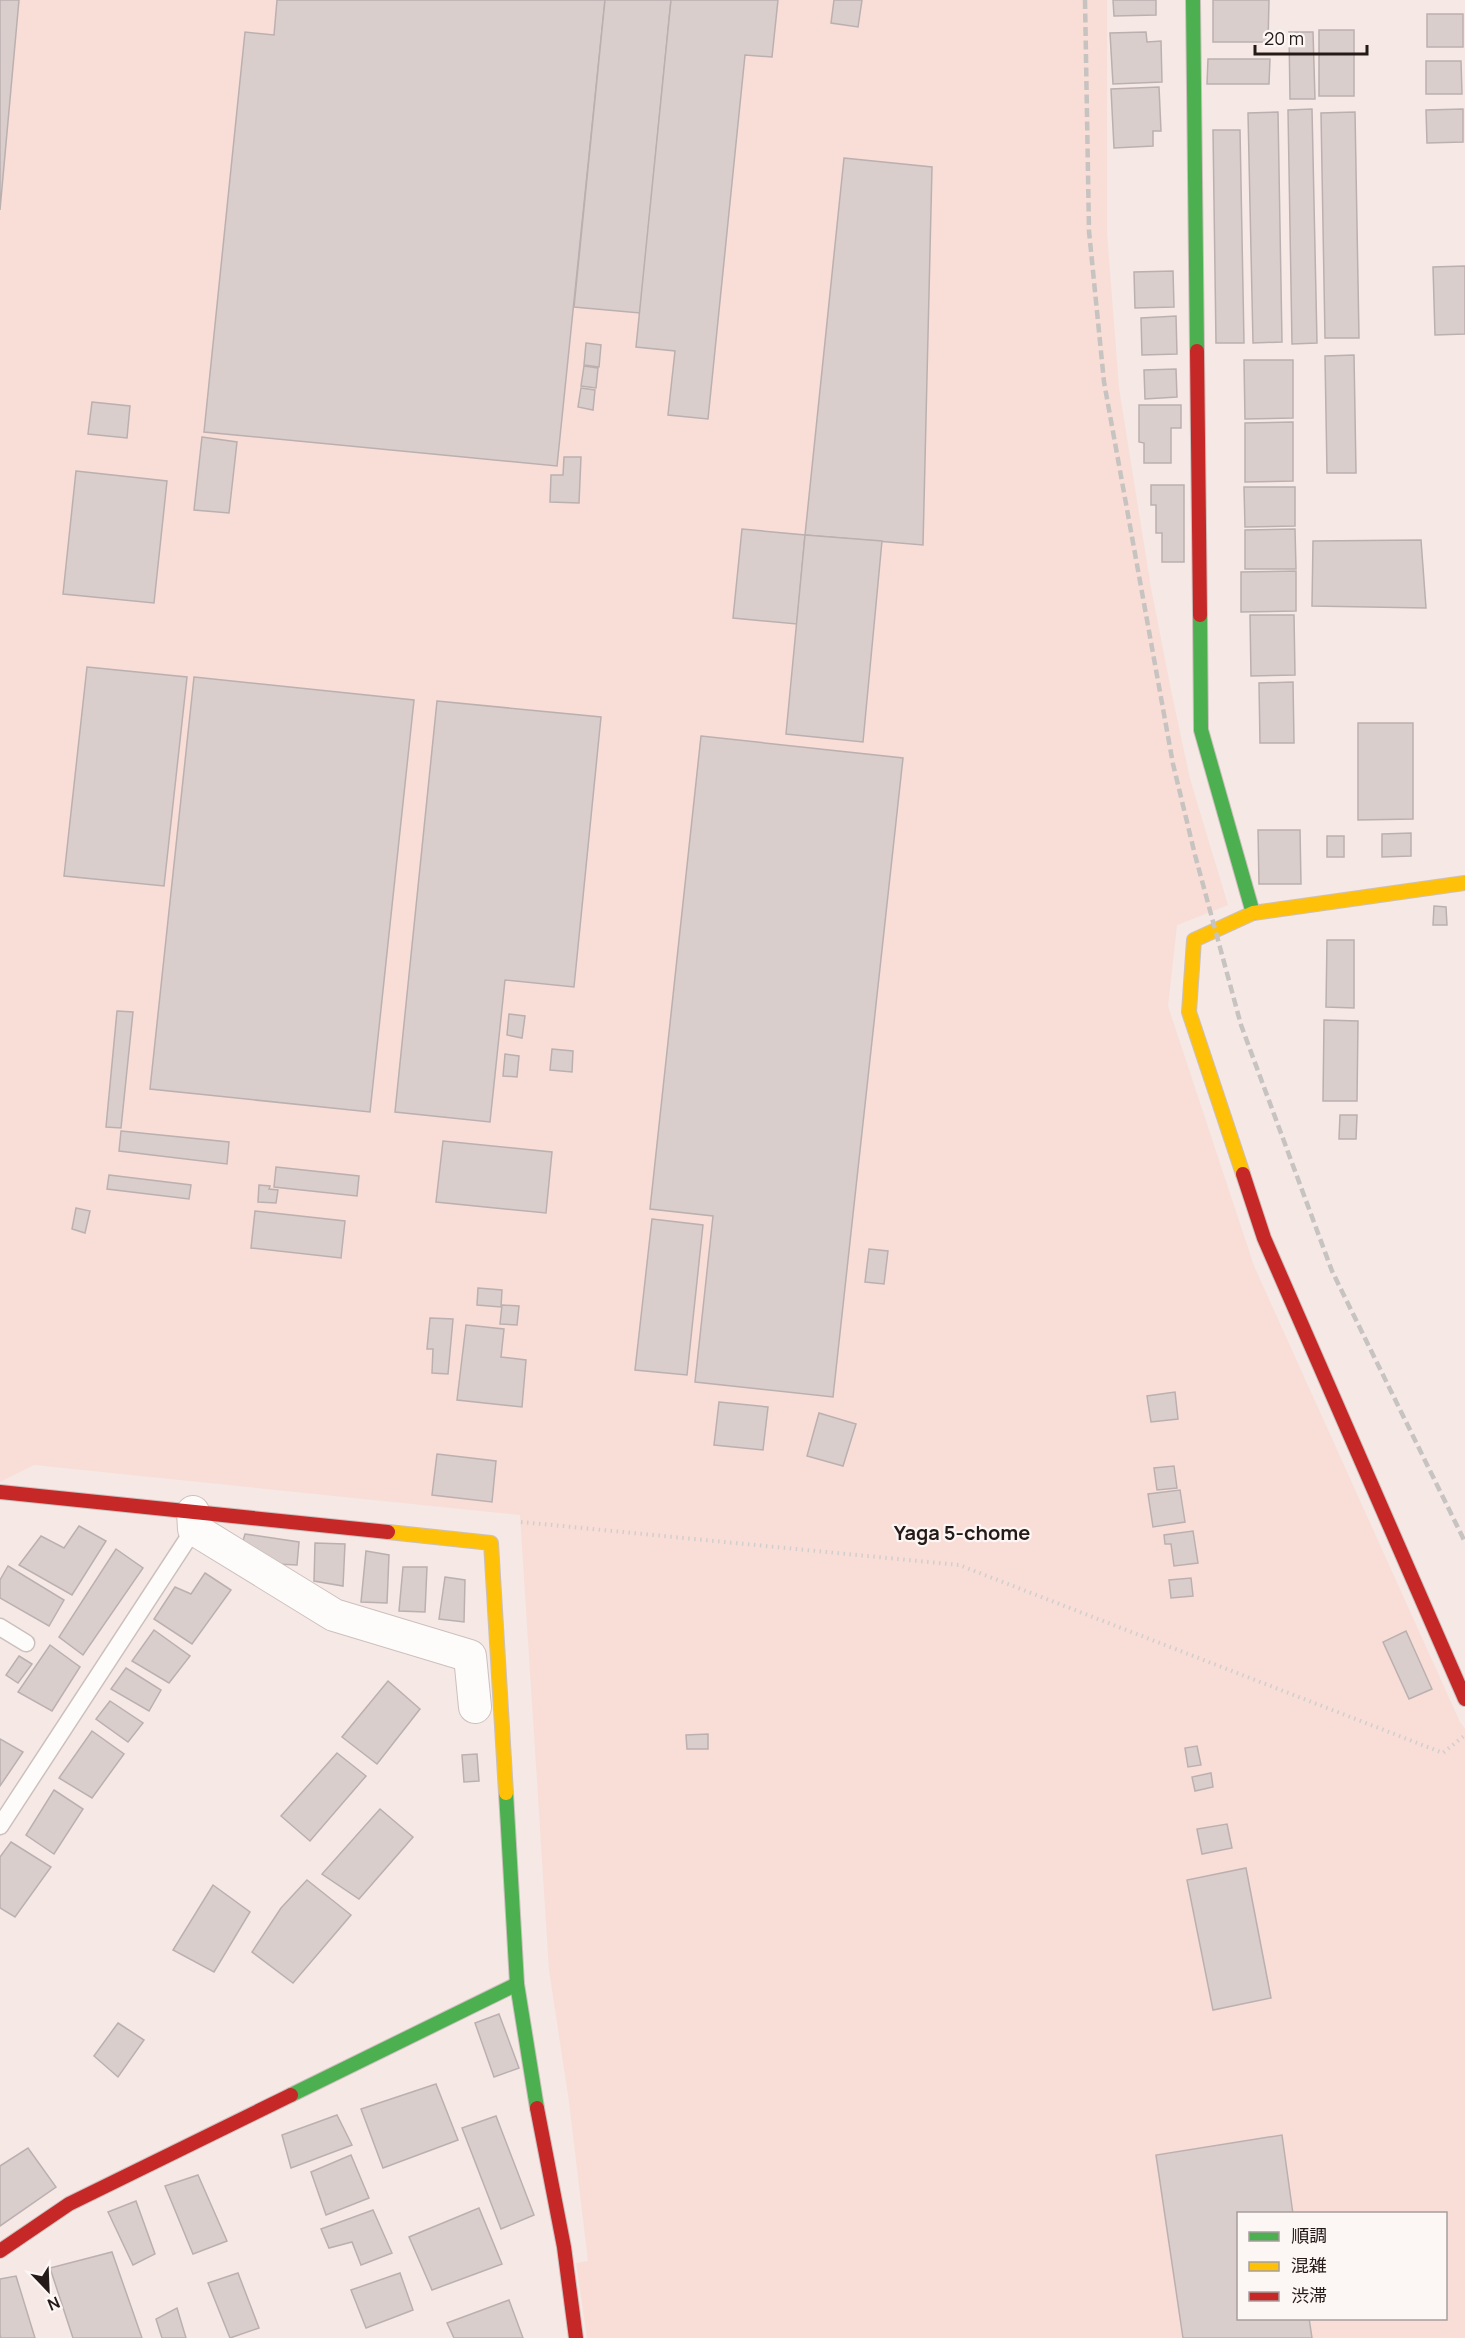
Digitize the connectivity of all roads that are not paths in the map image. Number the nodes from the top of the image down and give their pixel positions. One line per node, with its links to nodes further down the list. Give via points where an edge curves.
1 (1193, 0): 3 (street, via 1201,730)
2 (1465, 883): 3 (street)
3 (1253, 913): 8 (street, via 1194,940 1189,1012 1264,1238)
4 (1, 1496): 5 (street)
5 (194, 1521): 9 (street, via 334,1615 470,1656); 10 (lane); 11 (street, via 491,1543)
6 (0, 1627): 7 (lane)
7 (26, 1643)
8 (1465, 1699)
9 (475, 1707)
10 (0, 1826)
11 (517, 1984): 12 (street, via 69,2204); 13 (street, via 564,2247)
12 (0, 2251)
13 (576, 2338)

